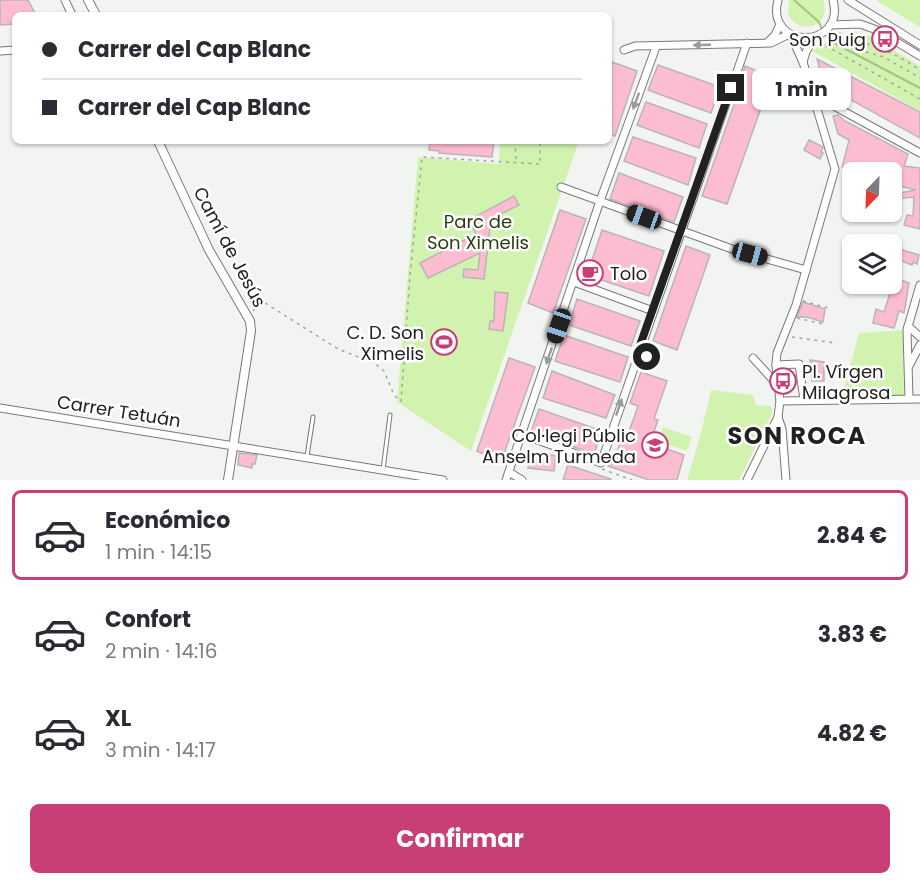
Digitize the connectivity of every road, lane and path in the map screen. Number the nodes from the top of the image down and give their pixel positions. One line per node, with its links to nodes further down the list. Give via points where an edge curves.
1 (778, 0): 4 (street)
2 (832, 0): 5 (street, via 834,16)
3 (848, 0): 13 (street)
4 (780, 24): 7 (street); 10 (street)
5 (830, 25): 9 (street); 19 (street, via 860,24)
6 (846, 31): 8 (path)
7 (790, 34): 9 (street); 10 (street); 20 (street)
8 (828, 37)
9 (818, 39): 15 (path); 20 (street)
10 (766, 43): 11 (street)
11 (747, 44): 14 (street, one-way to 14); 34 (street)
12 (836, 44): 17 (path); 21 (path, via 849,40 870,45); 22 (path, via 884,57)
13 (920, 45)
14 (656, 46): 18 (street); 33 (street, one-way to 33)
15 (815, 46)
16 (818, 46): 17 (path)
17 (828, 47): 24 (path)
18 (624, 50)
19 (920, 56)
20 (803, 62): 23 (street)
21 (920, 70)
22 (920, 78)
23 (812, 94): 28 (street); 30 (street)
24 (920, 99)
25 (159, 144): 41 (street, Camí de Jesús, via 209,250)
26 (515, 144): 29 (path)
27 (540, 144): 29 (path, via 540,164)
28 (920, 153)
29 (516, 164): 41 (path, via 422,157 401,402 384,371 374,363 338,349 265,303)
30 (835, 170): 31 (path); 35 (street)
31 (842, 173)
32 (561, 187): 33 (street)
33 (600, 201): 34 (street); 36 (street)
34 (681, 231): 35 (street); 40 (street)
35 (806, 270): 38 (street)
36 (574, 282): 40 (street); 64 (street, one-way to 64)
37 (920, 285): 44 (street)
38 (798, 299): 39 (path); 42 (street)
39 (828, 308)
40 (653, 311): 50 (street)
41 (248, 315): 65 (street, Camí de Jesús, via 251,331)
42 (791, 318): 43 (path); 45 (street)
43 (823, 324)
44 (908, 326): 46 (street); 47 (street)
45 (785, 335): 48 (path); 53 (street)
46 (920, 337)
47 (907, 340): 49 (street); 54 (street)
48 (835, 343)
49 (919, 346): 54 (street)
50 (638, 351): 51 (lane); 67 (street, one-way to 50)
51 (647, 357)
52 (753, 358): 55 (street)
53 (776, 365): 55 (street); 58 (street, via 799,364)
54 (908, 368): 56 (street)
55 (778, 382): 59 (street)
56 (909, 399): 57 (street); 58 (street)
57 (920, 399)
58 (804, 400): 59 (street)
59 (780, 401): 63 (street)
60 (0, 408): 65 (street, Carrer Tetuán)
61 (390, 415): 68 (lane)
62 (313, 417): 66 (lane)
63 (778, 417): 75 (street); 76 (street)
64 (521, 434): 67 (street); 69 (street)
65 (234, 445): 66 (street, Carrer Tetuán); 70 (street, Camí de Jesús)
66 (307, 458): 68 (street, Carrer Tetuán)
67 (601, 463): 74 (path, via 603,470)
68 (383, 470): 71 (street, Carrer Tetuán)
69 (509, 472): 72 (street); 73 (street)
70 (228, 480)
71 (443, 480)
72 (506, 480)
73 (522, 480)
74 (632, 480)
75 (747, 480)
76 (786, 480)

